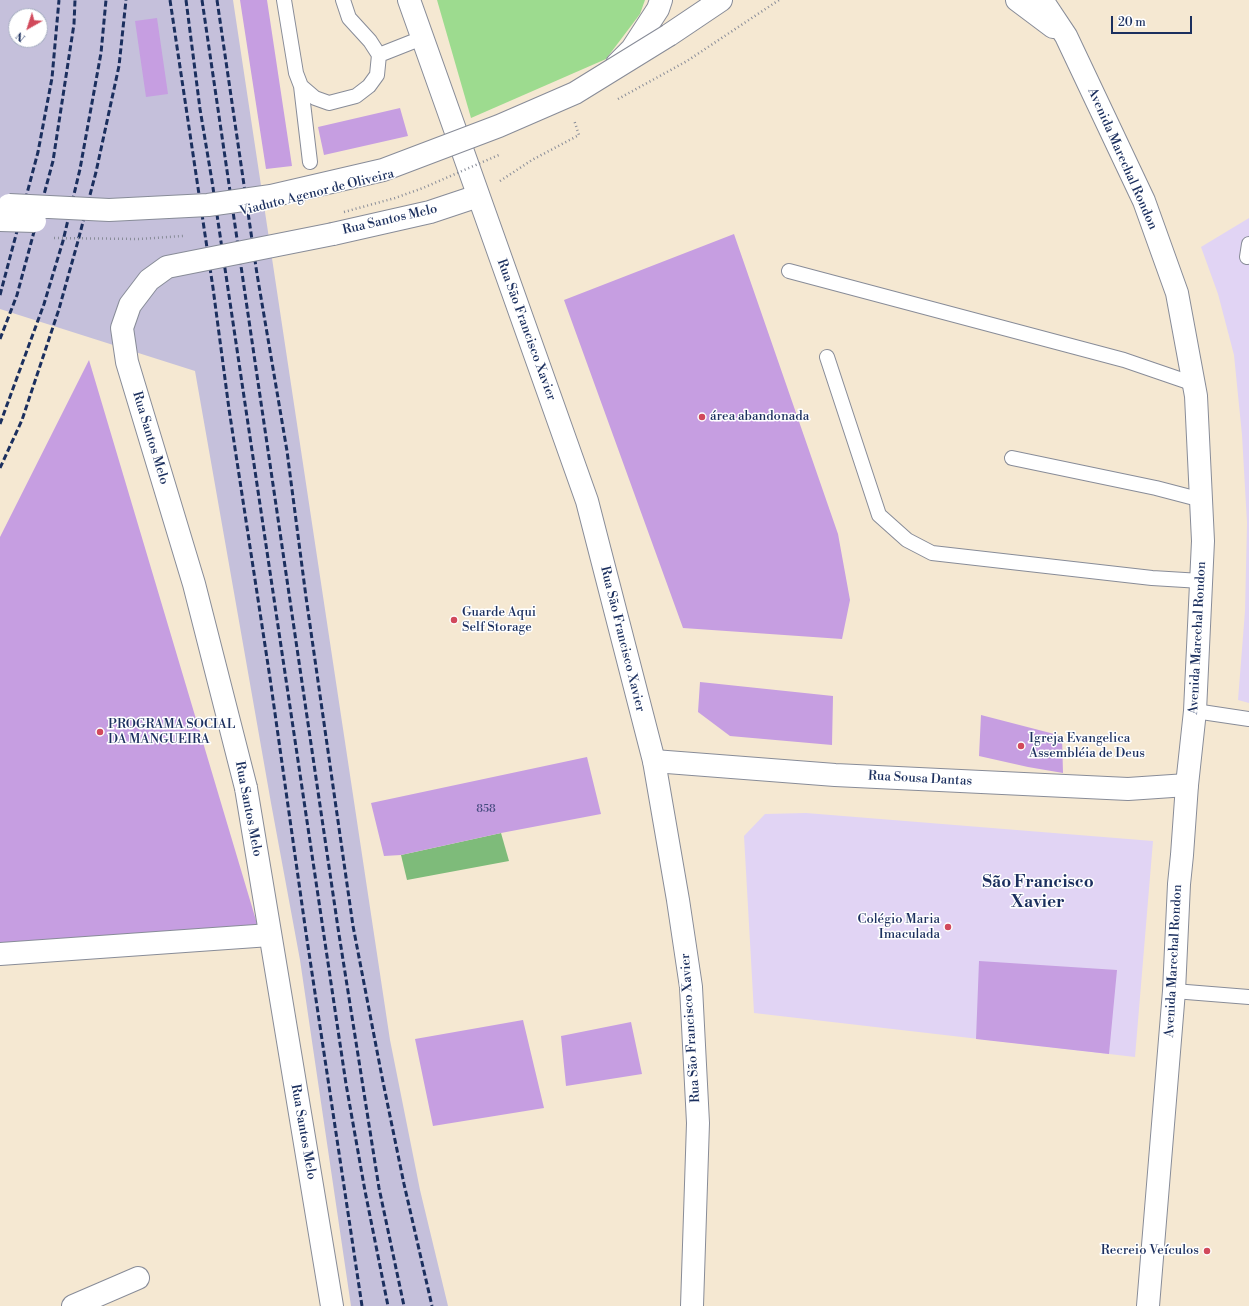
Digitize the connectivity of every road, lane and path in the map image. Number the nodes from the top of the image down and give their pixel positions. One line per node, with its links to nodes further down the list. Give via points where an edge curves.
1 (284, 0): 12 (lane, via 296,72)
2 (343, 0): 11 (lane, via 349,18)
3 (409, 0): 10 (main road, Rua São Francisco Xavier)
4 (661, 0): 19 (main road, Viaduto Agenor de Oliveira, bridge, via 658,9 632,49 603,80 567,104 450,154 395,173 306,198 226,216 109,223)
5 (721, 0): 19 (main road, Viaduto Agenor de Oliveira, bridge, via 575,93 499,126 384,170 271,196 208,205 109,210)
6 (779, 0): 13 (path, via 687,60)
7 (1017, 0): 9 (main road)
8 (1042, 0): 9 (main road, Avenida Marechal Rondon)
9 (1066, 36): 22 (main road, Avenida Marechal Rondon, via 1144,201 1177,293)
10 (422, 38): 11 (lane); 18 (main road, Rua São Francisco Xavier)
11 (379, 55): 12 (lane, via 377,75 369,86 356,96 329,103 315,98)
12 (301, 86): 17 (lane)
13 (614, 100)
14 (581, 119): 15 (path)
15 (574, 122)
16 (579, 135): 18 (path, via 532,160)
17 (310, 162)
18 (478, 196): 28 (main road, Rua São Francisco Xavier, via 587,501); 30 (main road, Rua Santos Melo, bridge, via 430,212 168,267 149,280 130,304 122,328 127,362 194,584 246,788)
19 (3, 211)
20 (789, 271): 22 (lane, via 1124,360)
21 (827, 357): 25 (lane, via 880,515 907,540 932,553 1152,578)
22 (1194, 384): 24 (main road, Avenida Marechal Rondon)
23 (1012, 458): 24 (lane)
24 (1202, 500): 25 (main road, Avenida Marechal Rondon)
25 (1201, 581): 26 (main road, Avenida Marechal Rondon)
26 (1195, 711): 27 (lane); 29 (main road, Avenida Marechal Rondon)
27 (1249, 719)
28 (654, 761): 29 (main road, Rua Sousa Dantas, via 834,775 1128,789); 37 (main road, Rua São Francisco Xavier, via 691,986 698,1123)
29 (1187, 785): 32 (main road, Avenida Marechal Rondon)
30 (270, 935): 31 (main road); 36 (main road, Rua Santos Melo)
31 (0, 954)
32 (1174, 991): 33 (lane); 38 (main road, Avenida Marechal Rondon)
33 (1249, 997)
34 (138, 1278): 35 (main road)
35 (73, 1306)
36 (332, 1306)
37 (692, 1306)
38 (1148, 1306)

